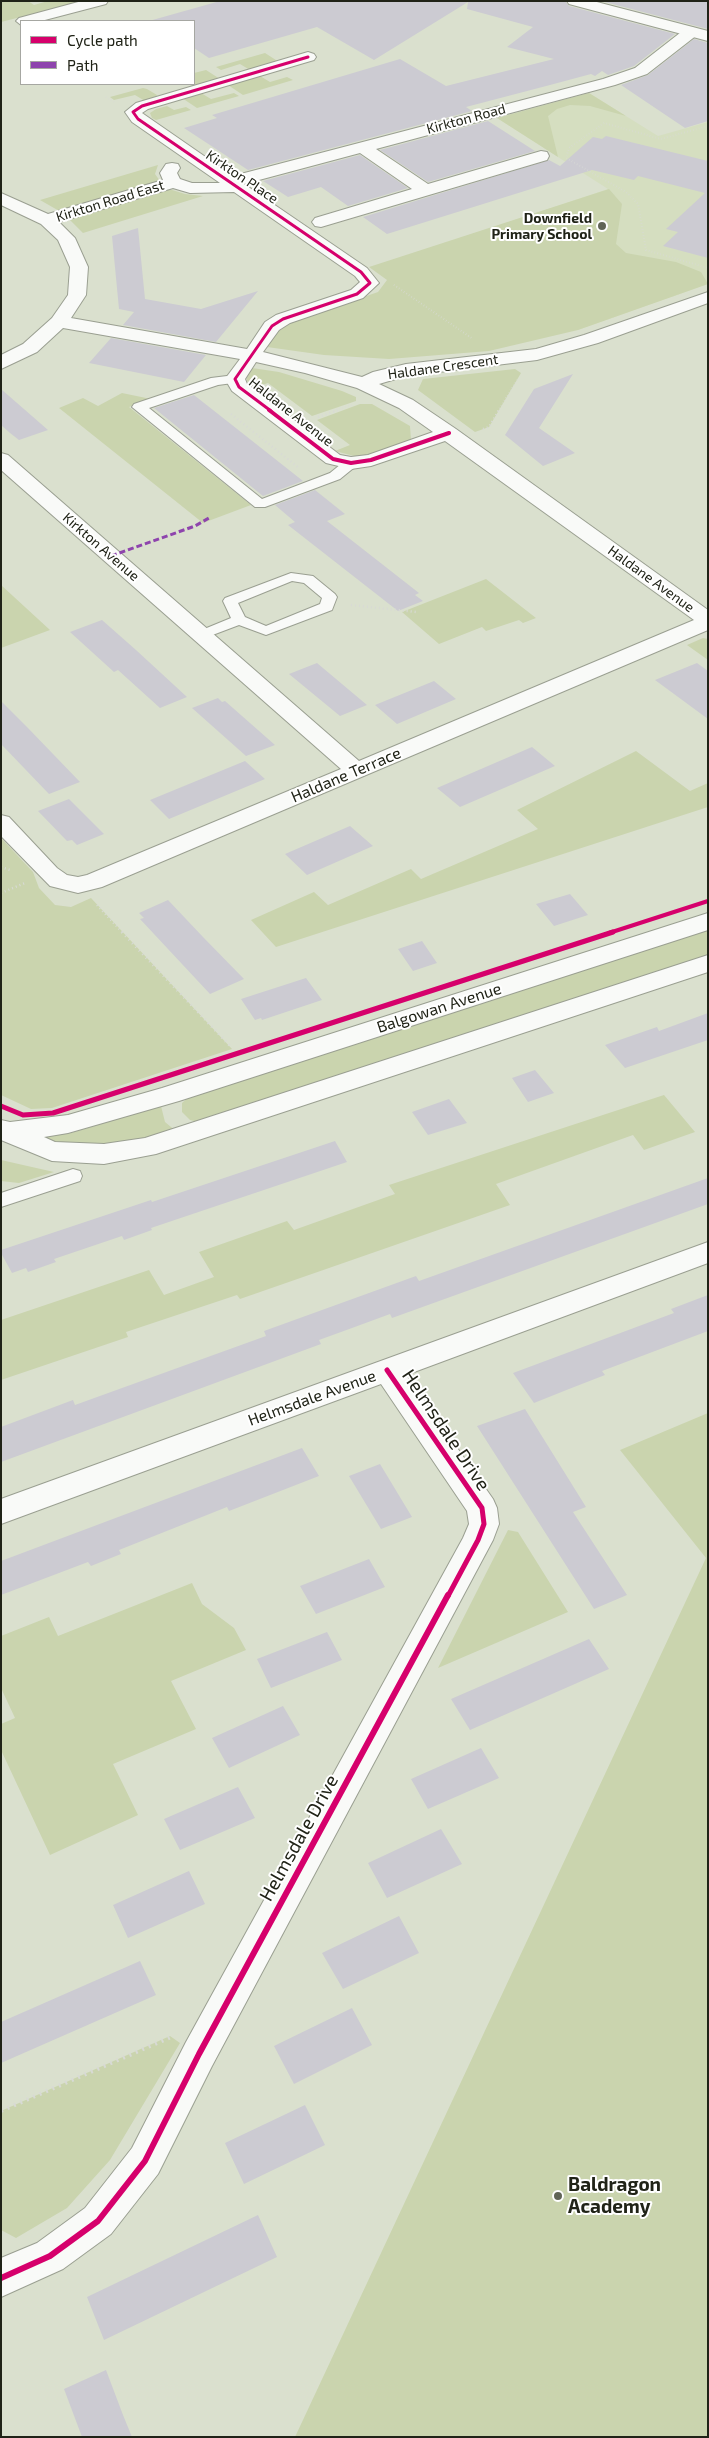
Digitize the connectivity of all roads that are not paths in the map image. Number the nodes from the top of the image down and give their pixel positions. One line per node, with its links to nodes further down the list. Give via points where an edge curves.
1 (100, 1): 3 (street)
2 (574, 1): 4 (street)
3 (29, 20)
4 (691, 32): 5 (street); 7 (street, Kirkton Road, via 641,71)
5 (708, 36)
6 (292, 48): 8 (street, Kirkton Place, via 314,61 142,106 133,112 138,119)
7 (363, 147): 11 (street, Kirkton Road); 12 (street)
8 (188, 154): 10 (street, Kirkton Road East, via 168,173); 11 (street, Kirkton Place)
9 (541, 156): 12 (street)
10 (173, 182): 11 (street, Kirkton Road East, via 190,188 213,189); 14 (street, Kirkton Road East)
11 (233, 184): 18 (street, Kirkton Place, via 361,272 370,283 358,294 283,319 272,326)
12 (426, 190): 15 (street)
13 (1, 198): 14 (street)
14 (48, 220): 17 (street, via 66,238 80,267 77,296)
15 (321, 222)
16 (708, 297): 21 (street, Haldane Crescent, via 591,339 537,354 406,370 380,376)
17 (58, 322): 18 (street); 19 (street, via 30,348)
18 (250, 355): 20 (street, Haldane Avenue); 21 (street)
19 (1, 363)
20 (235, 378): 24 (street, Haldane Avenue, via 239,387 333,459); 24 (lane, via 216,381 139,407 260,504 335,476)
21 (364, 384): 22 (street, Haldane Avenue, via 406,404)
22 (448, 433): 24 (street, Haldane Avenue, via 371,460); 26 (street, Haldane Avenue)
23 (1, 459): 27 (street, Kirkton Avenue)
24 (351, 463)
25 (240, 620): 25 (lane, via 266,631 328,607 330,597 308,579 291,577 230,601); 27 (lane)
26 (708, 621): 28 (street, Haldane Terrace)
27 (202, 635): 28 (street, Kirkton Avenue)
28 (357, 771): 29 (street, Haldane Terrace, via 93,882 78,885 59,881 49,873)
29 (1, 822)
30 (708, 921): 32 (street, Balgowan Avenue)
31 (708, 963): 34 (street, Balgowan Avenue)
32 (170, 1095): 33 (street, Balgowan Avenue, via 68,1124); 34 (street, via 175,1118)
33 (4, 1130): 34 (street, Balgowan Avenue, via 52,1151 104,1154 147,1147)
34 (194, 1133)
35 (73, 1176): 36 (lane)
36 (1, 1200)
37 (708, 1252): 38 (street, Helmsdale Avenue)
38 (387, 1370): 39 (street, Helmsdale Avenue); 40 (street, Helmsdale Drive, via 482,1508 484,1524 474,1549 199,2054 145,2161 98,2221 50,2256)
39 (1, 1512)
40 (1, 2278)

